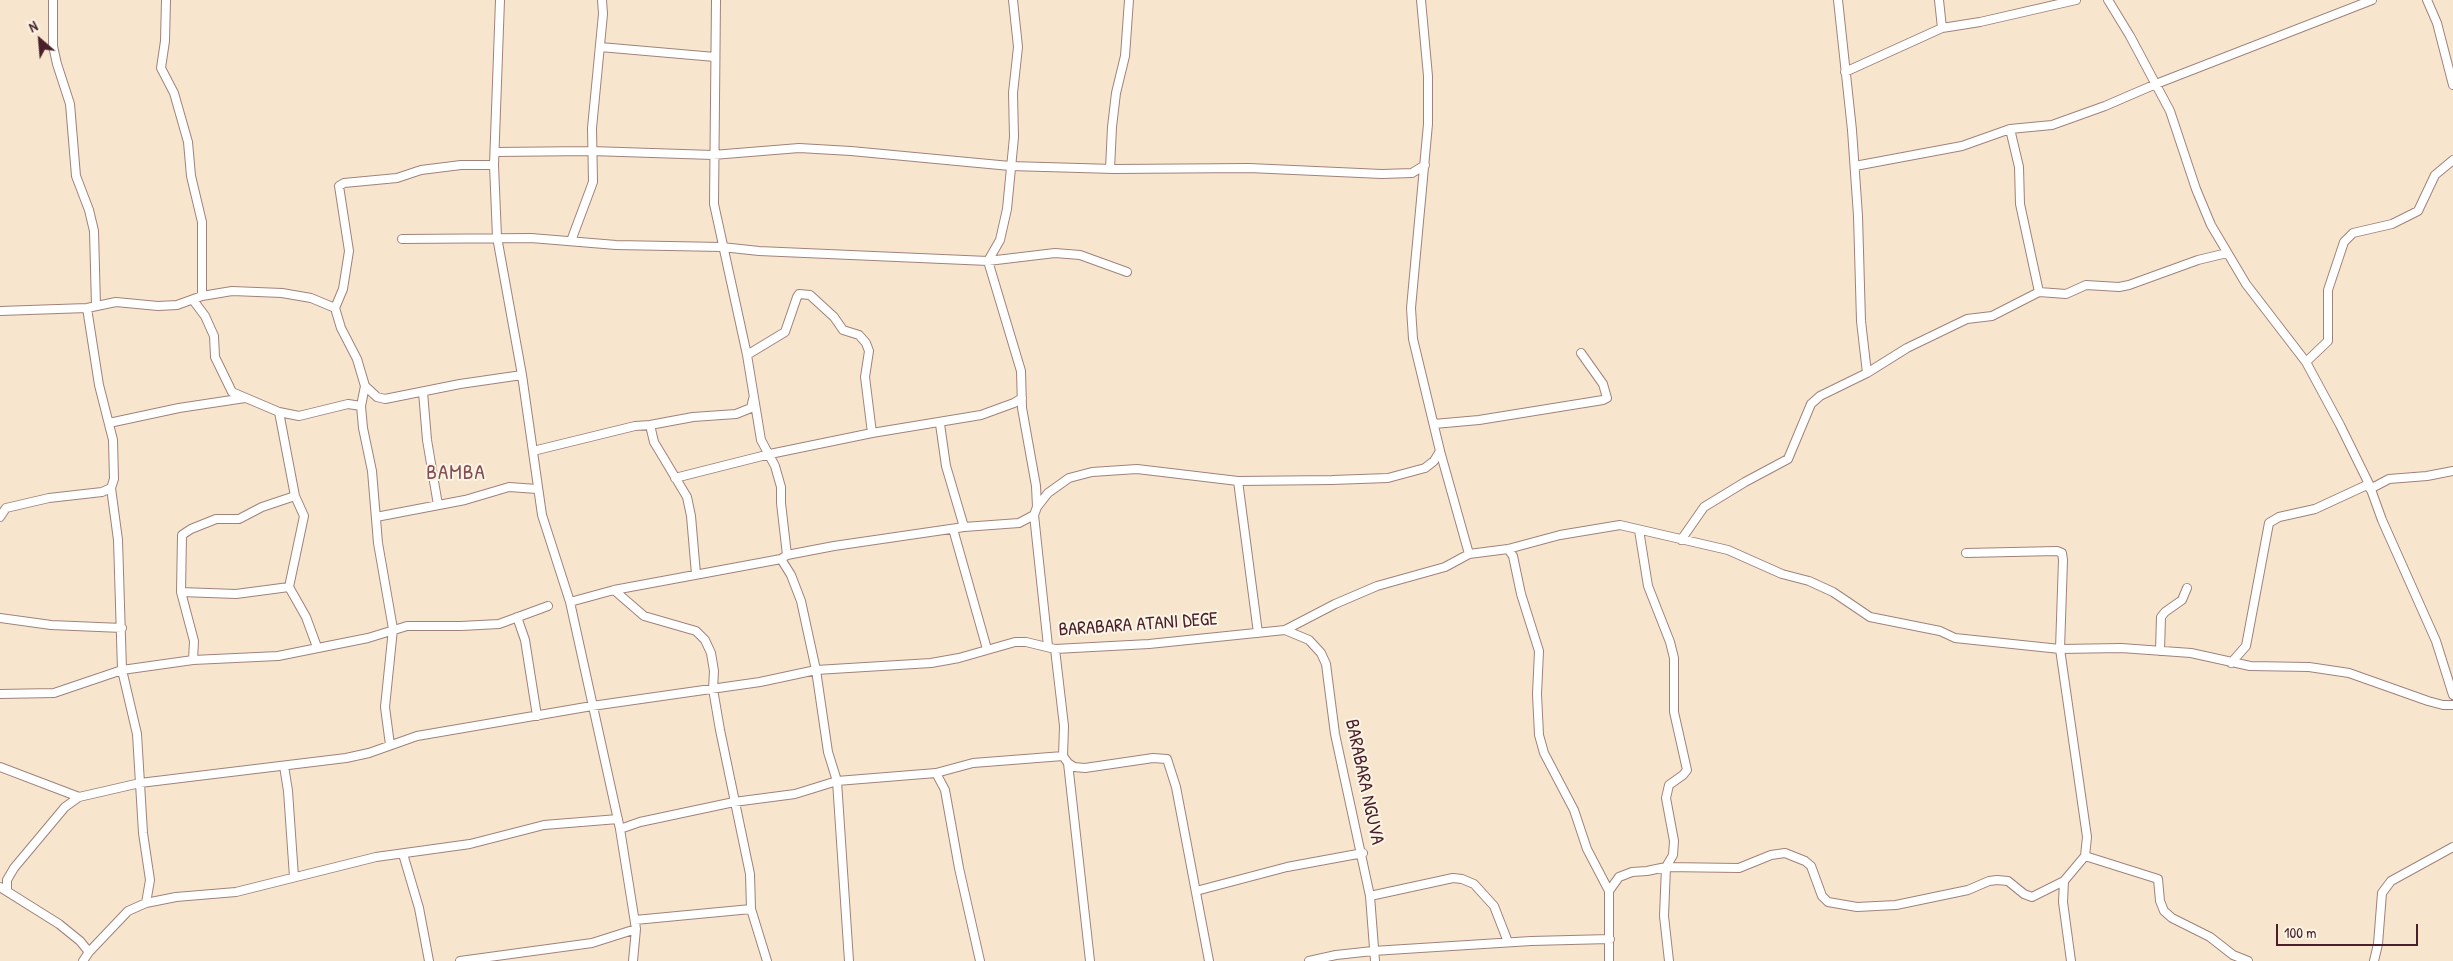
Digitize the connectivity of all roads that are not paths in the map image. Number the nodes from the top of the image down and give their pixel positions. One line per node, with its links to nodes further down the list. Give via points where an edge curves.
1 (53, 0): 43 (street, via 53,46 70,104 76,176 94,231)
2 (166, 0): 41 (street, via 161,68 174,93 188,142 191,176 202,222)
3 (500, 0): 23 (street)
4 (602, 0): 16 (street)
5 (716, 0): 17 (street)
6 (1013, 0): 28 (street, via 1018,47)
7 (1129, 0): 30 (street, via 1125,56 1112,127)
8 (1421, 0): 27 (street, via 1428,76)
9 (1838, 0): 18 (street)
10 (1940, 0): 15 (street)
11 (2076, 0): 15 (street)
12 (2108, 0): 19 (street)
13 (2372, 0): 19 (street)
14 (2427, 0): 20 (street, via 2437,23)
15 (1942, 28): 18 (street)
16 (600, 47): 17 (street); 22 (street)
17 (715, 57): 24 (street)
18 (1845, 72): 29 (street)
19 (2156, 84): 21 (street, via 2052,125); 37 (street, via 2170,111 2211,225)
20 (2453, 85)
21 (2010, 129): 29 (street, via 1962,146); 40 (street, via 2019,167 2020,204)
22 (591, 151): 23 (street); 24 (street); 35 (street, via 594,182)
23 (495, 152): 26 (street)
24 (713, 155): 28 (street, via 799,148); 36 (street, via 714,204)
25 (2453, 160): 49 (street, via 2435,175 2418,212 2392,224 2353,233 2344,242 2328,290 2328,341)
26 (494, 165): 33 (street); 45 (street, via 461,164 339,186 349,251 344,288)
27 (1425, 165): 31 (street); 32 (street)
28 (1010, 166): 30 (street); 38 (street, via 1007,209 1000,240)
29 (1855, 166): 50 (street, via 1860,301)
30 (1110, 169): 31 (street, via 1249,168)
31 (1412, 173): 32 (street)
32 (1424, 177): 61 (street, via 1411,308 1413,339)
33 (497, 237): 34 (street); 35 (street); 51 (street)
34 (402, 239)
35 (571, 241): 36 (street)
36 (722, 247): 38 (street); 48 (street)
37 (2227, 253): 40 (street, via 2119,286 2086,285 2066,294); 49 (street, via 2246,284)
38 (988, 261): 39 (street, via 1027,255 1080,255); 56 (street, via 1021,371)
39 (1127, 272)
40 (2039, 292): 50 (street, via 1992,316 1967,318 1907,348)
41 (202, 296): 42 (street); 45 (street, via 232,290 282,293 311,298)
42 (193, 300): 43 (street, via 177,305 116,302); 55 (street, via 214,336 215,357 222,375 232,392)
43 (96, 306): 44 (street)
44 (87, 308): 46 (street); 59 (street, via 99,385)
45 (335, 308): 52 (street)
46 (0, 310)
47 (1582, 353): 61 (street, via 1603,384 1607,398 1480,420)
48 (747, 355): 54 (street); 63 (street, via 785,332 799,294 810,295 834,317 842,330 859,335 866,343 869,351 864,377)
49 (2306, 362): 70 (street)
50 (1867, 373): 82 (street, via 1820,396 1811,404 1788,459 1704,507)
51 (522, 375): 53 (street); 64 (street)
52 (365, 386): 53 (street, via 377,397 386,399); 57 (street)
53 (423, 392): 74 (street)
54 (754, 395): 62 (street, via 751,408 736,414); 66 (street, via 761,440)
55 (247, 398): 58 (street); 59 (street)
56 (1022, 398): 60 (street, via 981,415); 75 (street)
57 (361, 406): 58 (street, via 348,404 299,416); 78 (street)
58 (279, 412): 73 (street)
59 (110, 423): 71 (street)
60 (940, 424): 63 (street); 79 (street, via 946,466)
61 (1434, 424): 65 (street)
62 (650, 425): 64 (street); 68 (street, via 654,442)
63 (872, 433): 66 (street)
64 (533, 451): 72 (street)
65 (1440, 451): 69 (street, via 1425,468 1388,478); 85 (street)
66 (770, 454): 68 (street); 86 (street, via 781,487)
67 (2453, 471): 70 (street, via 2389,479)
68 (675, 478): 87 (street, via 687,497)
69 (1238, 481): 75 (street, via 1137,469 1092,472 1069,478); 99 (street)
70 (2370, 486): 106 (street, via 2315,509 2279,517 2270,523 2246,646); 111 (street, via 2436,641)
71 (112, 488): 77 (street, via 6,508); 96 (street)
72 (538, 489): 74 (street, via 509,487); 92 (street, via 542,515)
73 (294, 496): 88 (street, via 304,516); 91 (street, via 239,519 216,519 191,528 182,535)
74 (438, 505): 78 (street)
75 (1037, 507): 76 (street)
76 (1034, 516): 79 (street, via 1019,523); 101 (street)
77 (0, 517)
78 (376, 517): 97 (street)
79 (964, 527): 80 (street)
80 (953, 529): 86 (street); 102 (street)
81 (1639, 530): 82 (street); 83 (street, via 1620,526 1594,528); 131 (street, via 1648,586 1674,658 1674,712 1686,770 1668,785 1666,798 1674,841 1673,856)
82 (1681, 540): 103 (street, via 1728,550 1782,574 1809,581 1833,592 1870,617 1940,631 1954,638)
83 (1508, 549): 85 (street); 136 (street, via 1513,556 1539,651 1537,702 1539,735 1544,753 1574,810 1587,848)
84 (1966, 553): 103 (street, via 2062,553)
85 (1469, 554): 98 (street, via 1445,567 1377,586)
86 (784, 557): 87 (street); 108 (street, via 801,601)
87 (696, 574): 90 (street)
88 (289, 587): 91 (street, via 236,594); 100 (street, via 306,617)
89 (2187, 588): 104 (street, via 2182,600 2162,617)
90 (614, 590): 92 (street); 109 (street, via 644,616 696,631 711,653)
91 (181, 592): 105 (street, via 194,641)
92 (570, 602): 113 (street)
93 (548, 606): 94 (street)
94 (517, 617): 97 (street, via 499,624); 114 (street, via 525,640)
95 (0, 618): 96 (street, via 50,625)
96 (122, 628): 107 (street)
97 (393, 629): 100 (street, via 368,638); 115 (street, via 385,707)
98 (1285, 630): 99 (street, BARABARA ATANI DEGE); 128 (street, BARABARA NGUVA, via 1308,640 1321,653 1326,664 1335,734)
99 (1258, 633): 101 (street, BARABARA ATANI DEGE, via 1149,644)
100 (317, 647): 105 (street, via 278,656)
101 (1051, 647): 102 (street, BARABARA ATANI DEGE, via 1015,642); 116 (street, via 1064,726)
102 (987, 649): 108 (street, BARABARA ATANI DEGE, via 931,663)
103 (2060, 649): 104 (street); 130 (street, via 2087,837)
104 (2160, 651): 106 (street)
105 (194, 660): 107 (street)
106 (2231, 663): 112 (street, via 2309,667 2349,673 2442,705)
107 (122, 670): 110 (street, via 54,693); 122 (street, via 137,734)
108 (816, 670): 109 (street, BARABARA ATANI DEGE); 121 (street, via 828,752)
109 (713, 689): 113 (street, BARABARA ATANI DEGE); 124 (street)
110 (0, 694)
111 (2453, 695)
112 (2453, 705)
113 (592, 706): 114 (street, BARABARA ATANI DEGE); 125 (street)
114 (537, 716): 115 (street, BARABARA ATANI DEGE, via 416,736)
115 (390, 745): 118 (street, BARABARA ATANI DEGE, via 346,758)
116 (1063, 756): 117 (street); 120 (street, via 973,763)
117 (1068, 763): 135 (street, via 1085,768 1153,758 1167,759 1176,786); 154 (street)
118 (284, 766): 122 (street, BARABARA ATANI DEGE); 132 (street)
119 (0, 767): 123 (street)
120 (936, 773): 121 (street); 153 (street, via 945,790)
121 (836, 780): 124 (street, via 795,794); 152 (street)
122 (140, 783): 123 (street, BARABARA ATANI DEGE); 138 (street, via 150,880)
123 (79, 797): 134 (street, via 65,807 14,868)
124 (734, 802): 126 (street); 139 (street, via 750,874)
125 (618, 819): 126 (street); 129 (street, via 556,823 470,844)
126 (620, 829): 140 (street)
127 (2453, 847): 162 (street, via 2391,881 2382,893)
128 (1363, 853): 135 (street, via 1287,866); 137 (street, BARABARA NGUVA)
129 (403, 854): 132 (street, via 376,857); 148 (street, via 419,908)
130 (2085, 856): 133 (street); 161 (street, via 2158,879 2164,911 2210,937 2233,955)
131 (1666, 867): 133 (street, via 1739,868 1771,855 1786,854 1811,866 1822,896 1828,902 1857,908 1896,905 1968,890 1997,880 2008,881 2032,897); 136 (street, via 1619,877); 159 (street, via 1664,916)
132 (294, 877): 138 (street, via 236,892)
133 (2064, 881): 160 (street, via 2063,902)
134 (4, 889): 145 (street, via 59,924)
135 (1196, 891): 155 (street)
136 (1609, 891): 142 (street)
137 (1370, 896): 143 (street, via 1453,878 1462,879 1474,884 1494,906); 144 (street, BARABARA NGUVA)
138 (146, 903): 145 (street, via 128,911)
139 (751, 909): 140 (street); 151 (street)
140 (635, 920): 141 (street)
141 (636, 929): 146 (street, via 592,943); 150 (street)
142 (1610, 939): 143 (street); 158 (street)
143 (1508, 942): 144 (street)
144 (1373, 950): 156 (street); 157 (street, BARABARA NGUVA)
145 (89, 952): 147 (street)
146 (474, 960): 149 (street)
147 (83, 961)
148 (429, 961)
149 (460, 961)
150 (632, 961)
151 (768, 961)
152 (849, 961)
153 (980, 961)
154 (1090, 961)
155 (1209, 961)
156 (1309, 961)
157 (1375, 961)
158 (1609, 961)
159 (1669, 961)
160 (2071, 961)
161 (2248, 961)
162 (2374, 961)

